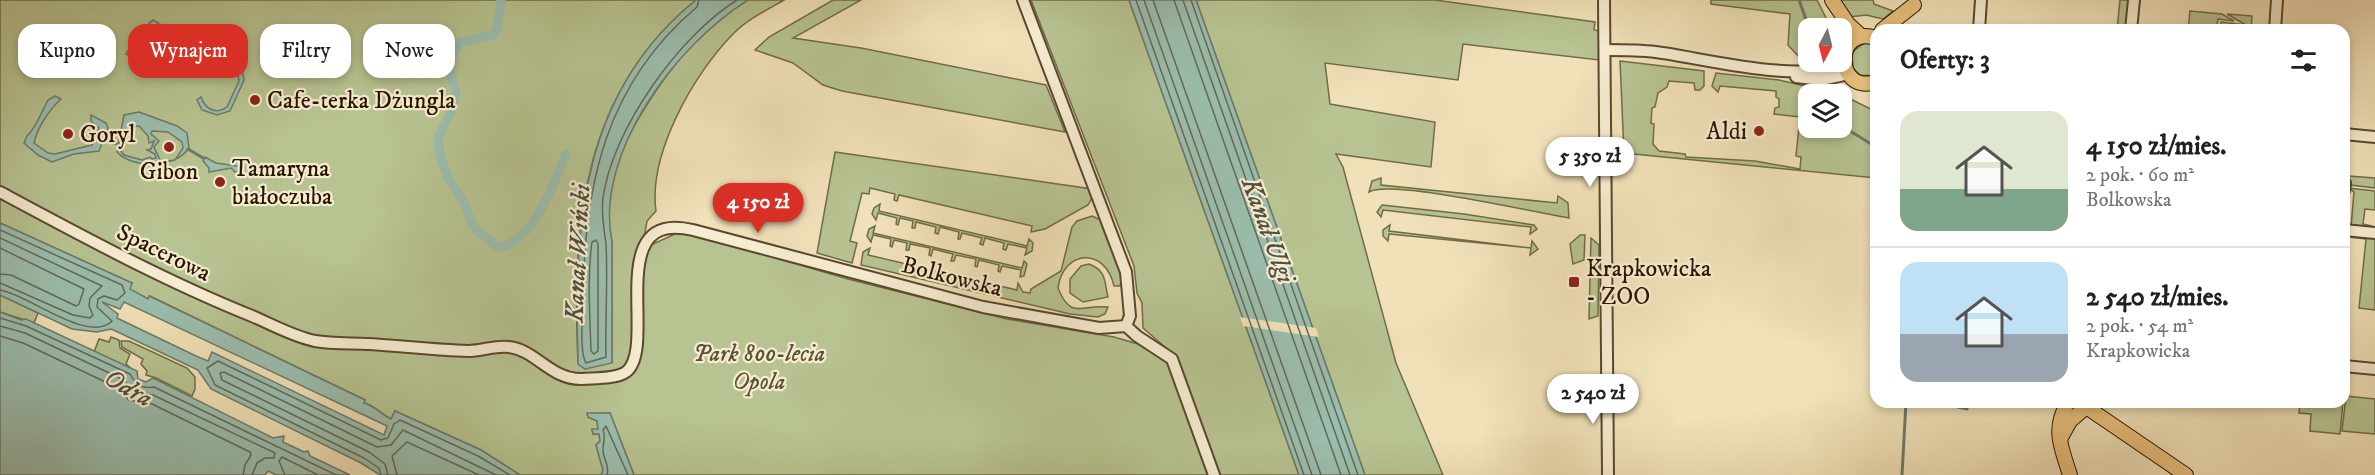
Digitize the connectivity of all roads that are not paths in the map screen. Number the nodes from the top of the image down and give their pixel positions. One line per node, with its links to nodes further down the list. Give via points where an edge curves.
1 (1023, 0): 28 (street, via 1125,272 1130,316)
2 (1604, 0): 18 (street)
3 (1823, 0): 9 (main road)
4 (1832, 0): 15 (main road, via 1848,24)
5 (1981, 0): 12 (street)
6 (2134, 0): 13 (street)
7 (2277, 0): 14 (street)
8 (1916, 2): 10 (main road); 11 (main road)
9 (1833, 18)
10 (1888, 24)
11 (1900, 24)
12 (1979, 24)
13 (2132, 24)
14 (2275, 24)
15 (1870, 33)
16 (1870, 37): 17 (main road)
17 (1852, 44)
18 (1605, 50): 19 (street, via 1656,52); 36 (street)
19 (1798, 71)
20 (1850, 72): 21 (main road, via 1857,81)
21 (1870, 86)
22 (2350, 135): 23 (street)
23 (2375, 137)
24 (0, 192): 27 (street, Spacerowa, via 89,240 314,341 471,351 509,347 573,379 619,375 627,371 637,355 639,266 641,252)
25 (2350, 231): 26 (street)
26 (2375, 233)
27 (651, 238): 28 (street, Bolkowska, via 677,226 982,307 1099,328)
28 (1126, 326): 35 (street, via 1172,359)
29 (2350, 367): 30 (street)
30 (2375, 369)
31 (2065, 408): 34 (main road, via 2059,421)
32 (2080, 408): 34 (main road)
33 (2089, 408): 38 (main road)
34 (2060, 439): 37 (main road)
35 (1214, 475)
36 (1608, 475)
37 (2070, 475)
38 (2186, 475)

